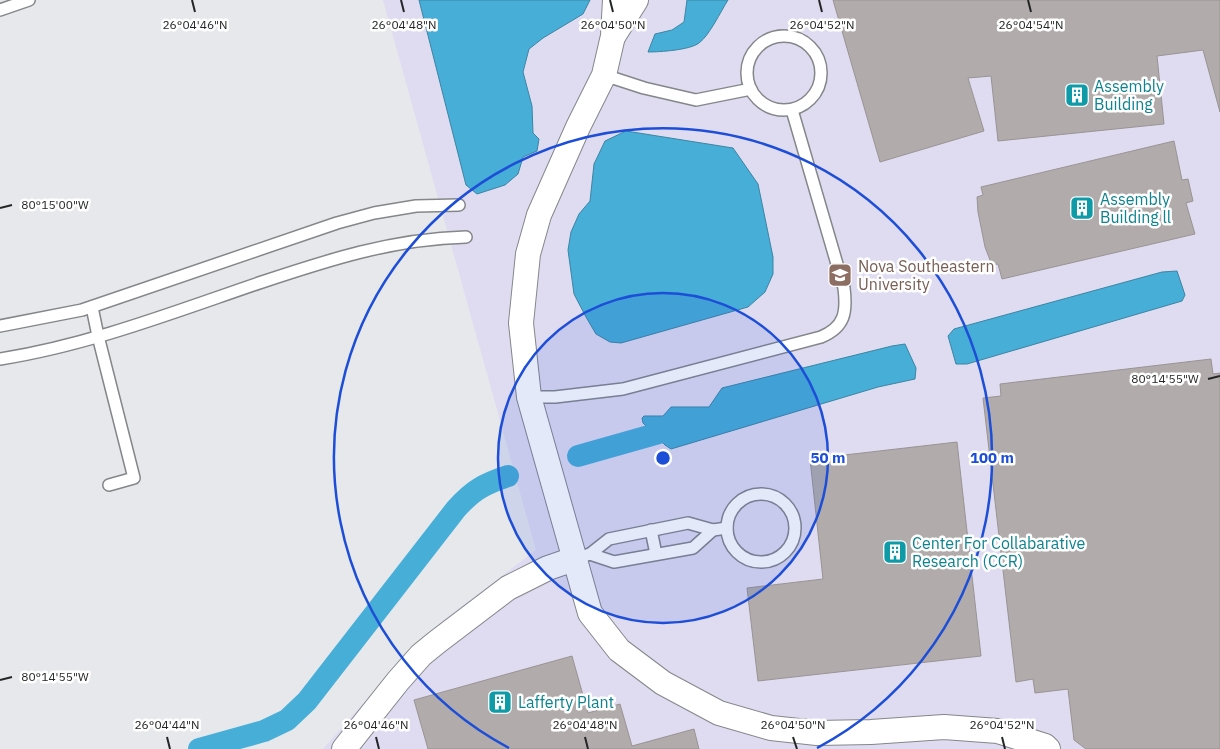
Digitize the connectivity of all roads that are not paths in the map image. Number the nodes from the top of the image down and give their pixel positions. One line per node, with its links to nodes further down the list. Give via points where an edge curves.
1 (29, 0): 4 (lane)
2 (615, 0): 5 (street)
3 (636, 0): 5 (street)
4 (0, 10)
5 (613, 36): 6 (street)
6 (604, 75): 7 (lane, via 696,100); 15 (street, via 539,215 528,254 521,323)
7 (751, 89): 8 (lane, via 768,107); 8 (lane, via 748,65 760,44 771,38 795,37 815,52 822,75 812,98)
8 (792, 110): 15 (lane, via 844,288 844,316 832,332 623,389)
9 (459, 205): 11 (lane, via 416,206 337,222)
10 (466, 237): 13 (lane, via 436,238 361,251)
11 (92, 307): 12 (lane); 13 (lane)
12 (0, 326)
13 (98, 336): 14 (lane); 16 (lane, via 134,478)
14 (0, 359)
15 (530, 397): 21 (street)
16 (109, 484)
17 (727, 528): 17 (lane, via 727,536 739,554 759,562 775,559 788,549 796,528 794,517 780,498 757,493 736,503); 19 (lane)
18 (651, 530): 19 (lane, via 688,522); 20 (lane); 21 (lane, via 609,539)
19 (713, 530): 20 (lane, via 693,548)
20 (656, 554): 21 (lane, via 614,562)
21 (582, 556): 22 (street, via 590,613 619,650 663,683); 23 (street, via 508,588 437,642 398,681)
22 (769, 739): 24 (street, via 817,733 944,727 998,731)
23 (344, 749)
24 (1048, 749)

